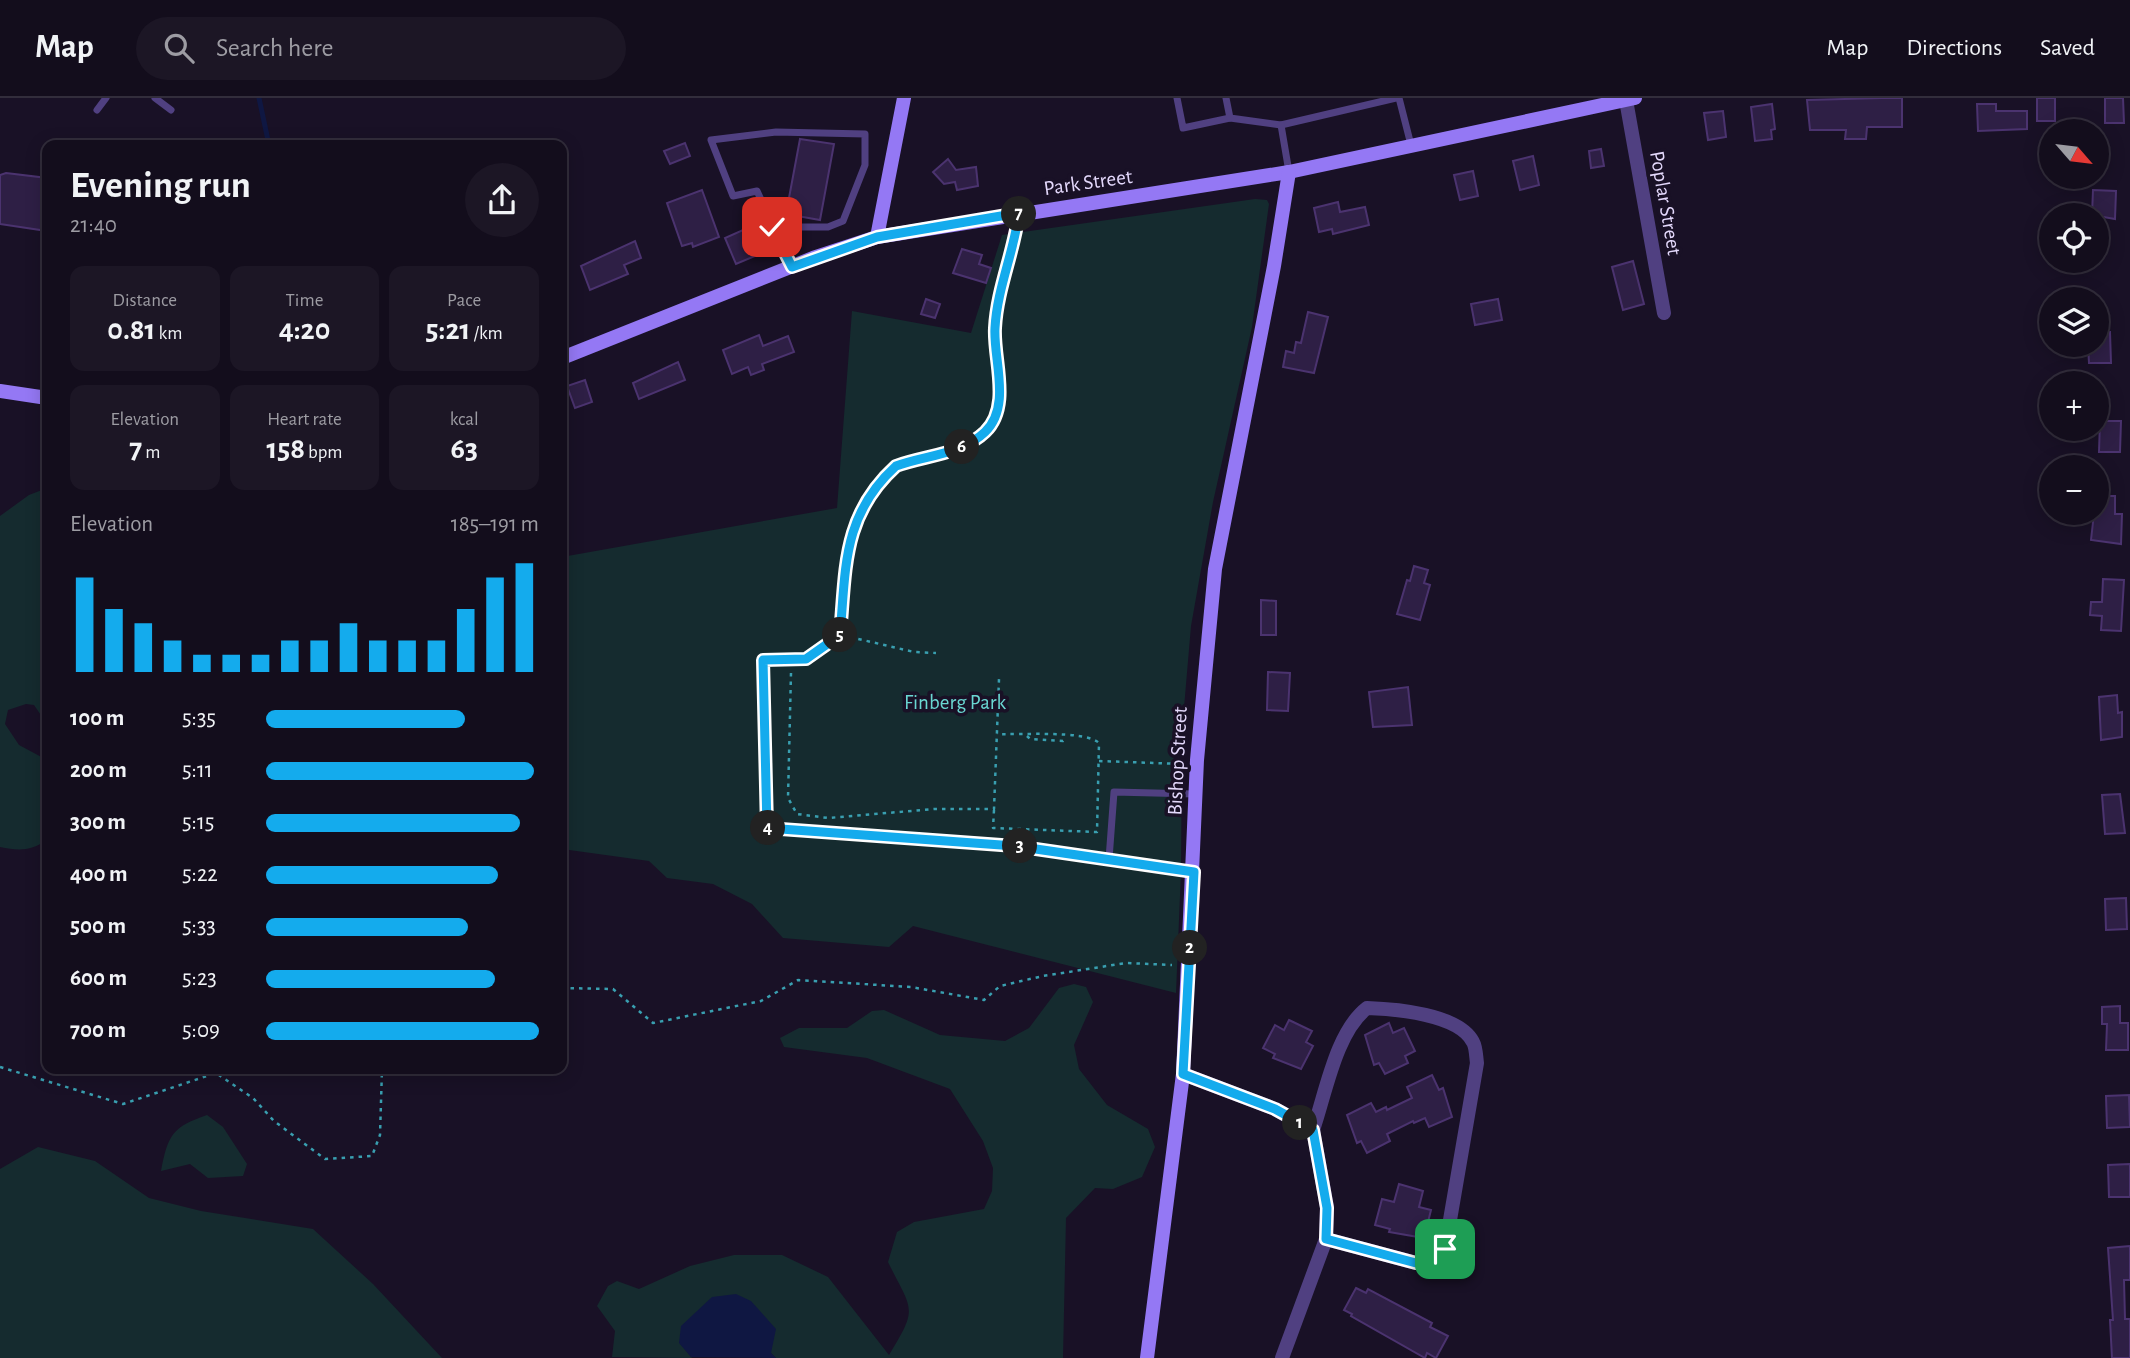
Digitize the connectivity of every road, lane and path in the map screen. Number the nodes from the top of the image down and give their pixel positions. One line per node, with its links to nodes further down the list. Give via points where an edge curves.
1 (106, 98): 8 (lane)
2 (155, 98): 9 (lane)
3 (904, 98): 16 (main road)
4 (1177, 98): 10 (lane, via 1183,128)
5 (1226, 98): 10 (lane)
6 (1398, 98): 11 (lane); 12 (lane)
7 (1631, 99): 12 (main road, Park Street); 18 (street, Poplar Street)
8 (97, 110)
9 (172, 110)
10 (1230, 118): 11 (lane)
11 (1281, 125): 13 (lane)
12 (1411, 145): 13 (main road, Park Street)
13 (1289, 172): 14 (main road, Park Street); 29 (main road, Bishop Street, via 1215,569)
14 (1019, 213): 16 (main road, Park Street); 22 (lane, via 998,298 999,387 991,426 974,442 896,466 876,486 847,548)
15 (772, 227): 15 (lane, via 828,227 842,221 865,165 865,134 776,132 711,140 733,197 757,191); 17 (lane)
16 (877, 237): 17 (main road, Park Street)
17 (792, 267): 19 (main road, Park Street)
18 (1664, 313)
19 (567, 356)
20 (0, 391): 21 (main road)
21 (42, 397)
22 (840, 635): 23 (path); 24 (lane, via 806,659)
23 (936, 653)
24 (792, 659): 30 (path, via 788,798 797,814 828,818); 31 (lane, via 763,660 767,828 933,838)
25 (999, 679): 26 (path)
26 (997, 734): 27 (path, via 1094,738 1099,743); 30 (path)
27 (1099, 761): 28 (path); 30 (path, via 1097,832 993,828)
28 (1181, 764)
29 (1196, 794): 31 (lane, via 1114,792); 32 (main road, Bishop Street)
30 (994, 809)
31 (1109, 859): 32 (lane)
32 (1194, 872): 33 (main road, Bishop Street)
33 (1190, 966): 34 (path, via 1126,963 1043,976 1000,986 984,1000 911,987 798,980 761,1001 653,1023 613,989); 39 (main road, Bishop Street)
34 (567, 988)
35 (0, 1067): 36 (path, via 123,1104)
36 (213, 1074)
37 (217, 1074): 38 (path, via 325,1159 372,1156 380,1135)
38 (382, 1074)
39 (1183, 1074): 40 (street, via 1275,1109); 42 (main road, Bishop Street)
40 (1313, 1130): 41 (street, via 1327,1208); 41 (street, via 1343,1036 1367,1008 1438,1019 1461,1027 1474,1042 1477,1063 1445,1249 1434,1261 1416,1263)
41 (1326, 1239): 43 (street)
42 (1147, 1358)
43 (1282, 1358)

